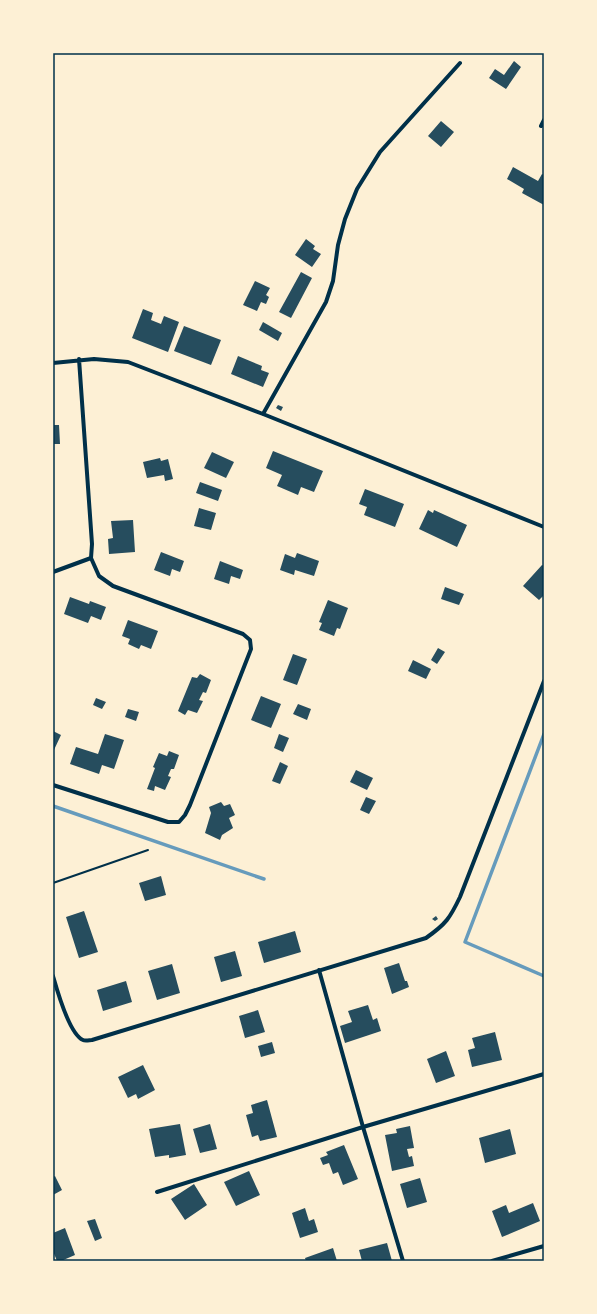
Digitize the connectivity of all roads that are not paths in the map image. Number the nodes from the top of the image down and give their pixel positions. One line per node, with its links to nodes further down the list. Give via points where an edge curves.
1 (460, 63): 6 (street, via 380,152 357,189 345,219 333,281 326,302)
2 (544, 120): 3 (street)
3 (540, 126)
4 (79, 360): 5 (street); 6 (street, via 128,362); 8 (street)
5 (53, 363)
6 (263, 414): 7 (street)
7 (544, 527)
8 (91, 558): 9 (street); 11 (street, via 99,576 114,586 243,634 250,640 251,649 190,805 178,822 168,822)
9 (53, 572)
10 (544, 681): 12 (street, via 451,916 426,938)
11 (53, 785)
12 (319, 970): 13 (street, via 92,1040 83,1040 74,1031); 15 (street)
13 (53, 976)
14 (544, 1074): 15 (street)
15 (363, 1127): 16 (street); 18 (street)
16 (157, 1192)
17 (544, 1246): 19 (street)
18 (403, 1261)
19 (492, 1261)

